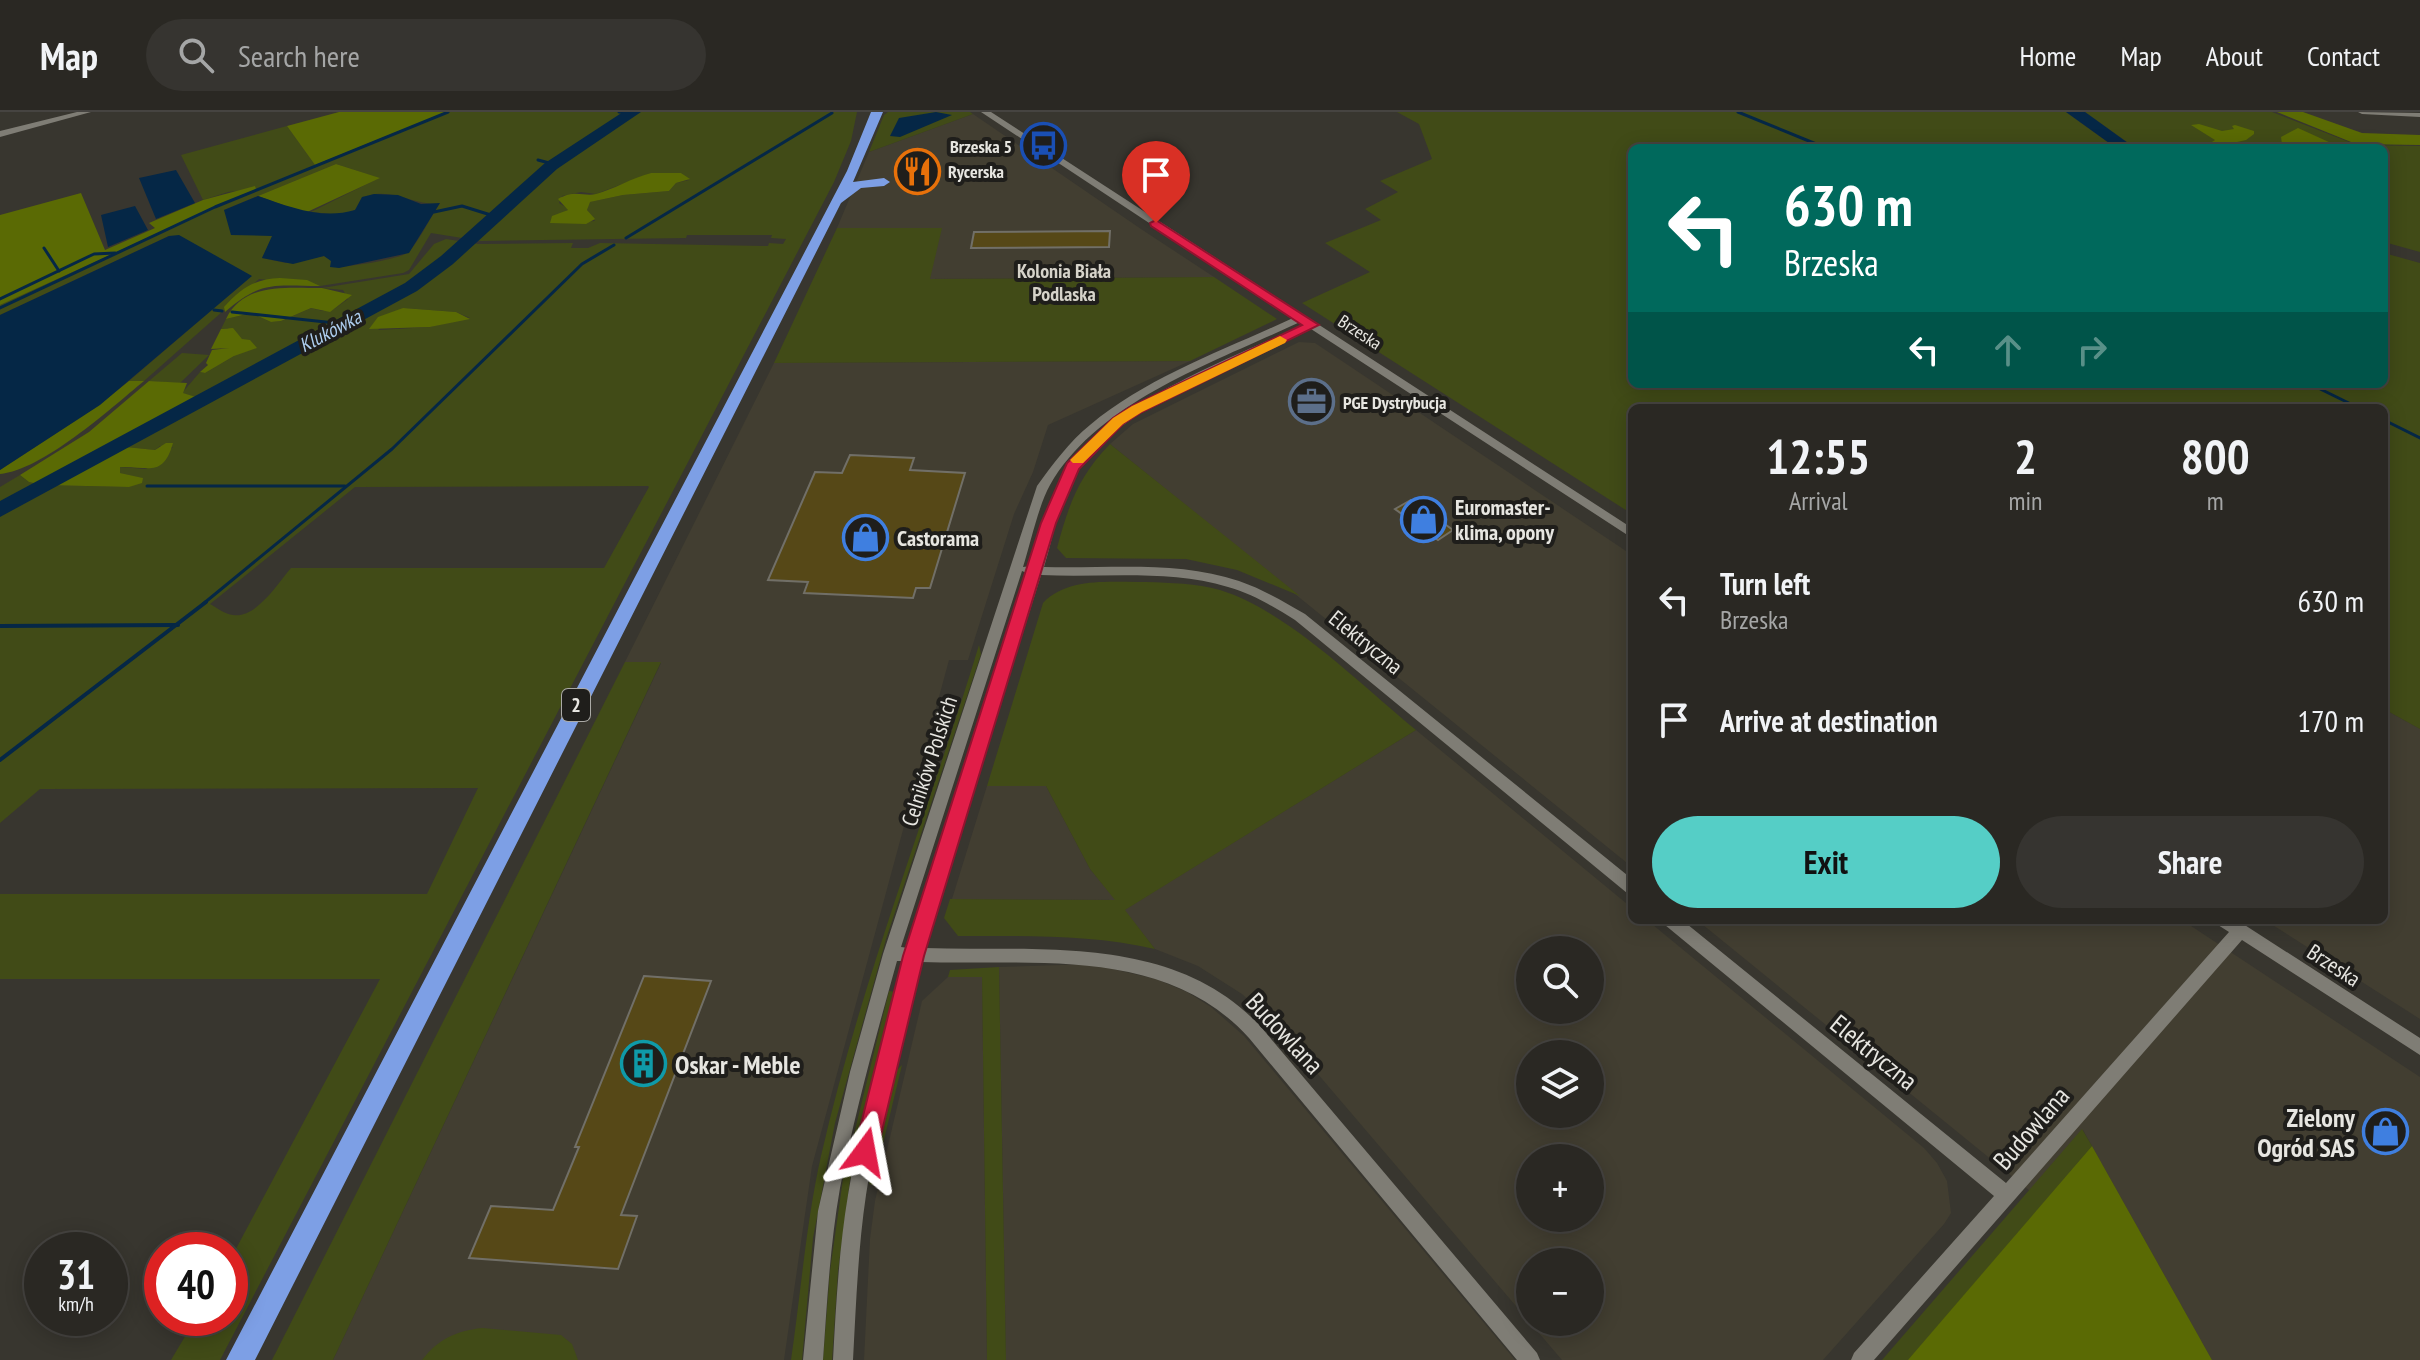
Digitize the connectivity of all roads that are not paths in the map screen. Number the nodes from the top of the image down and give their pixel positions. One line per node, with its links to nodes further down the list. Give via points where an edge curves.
1 (87, 112): 7 (street)
2 (861, 112): 9 (highway, 2)
3 (877, 112): 9 (highway, 2)
4 (985, 112): 11 (street, Brzeska)
5 (2362, 112): 6 (street)
6 (2420, 115)
7 (0, 134)
8 (884, 182): 10 (highway, via 852,186)
9 (842, 187): 10 (highway, 2)
10 (834, 203): 24 (highway, 2)
11 (1306, 322): 12 (street, Celników Polskich); 13 (street, Brzeska)
12 (1113, 418): 14 (street, Celników Polskich, via 1073,443 1056,464); 15 (street, Celników Polskich, via 1072,467)
13 (1628, 531)
14 (1014, 569): 15 (street, Elektryczna); 20 (street, Celników Polskich)
15 (1034, 571): 16 (street, Elektryczna, via 1182,572 1266,595 1300,617); 21 (street, Celników Polskich)
16 (1628, 885)
17 (1676, 924): 23 (street, Elektryczna)
18 (2230, 924): 19 (street, Brzeska)
19 (2240, 931): 22 (street, Brzeska); 23 (street, Budowlana)
20 (891, 954): 21 (street, Budowlana); 25 (street, Celników Polskich, via 836,1167)
21 (914, 956): 26 (street, Celników Polskich, via 858,1193); 27 (street, Budowlana, via 1096,957 1141,965 1216,999 1277,1059)
22 (2420, 1047)
23 (2007, 1195): 28 (street, Budowlana)
24 (240, 1360)
25 (813, 1360)
26 (843, 1360)
27 (1530, 1360)
28 (1861, 1360)

